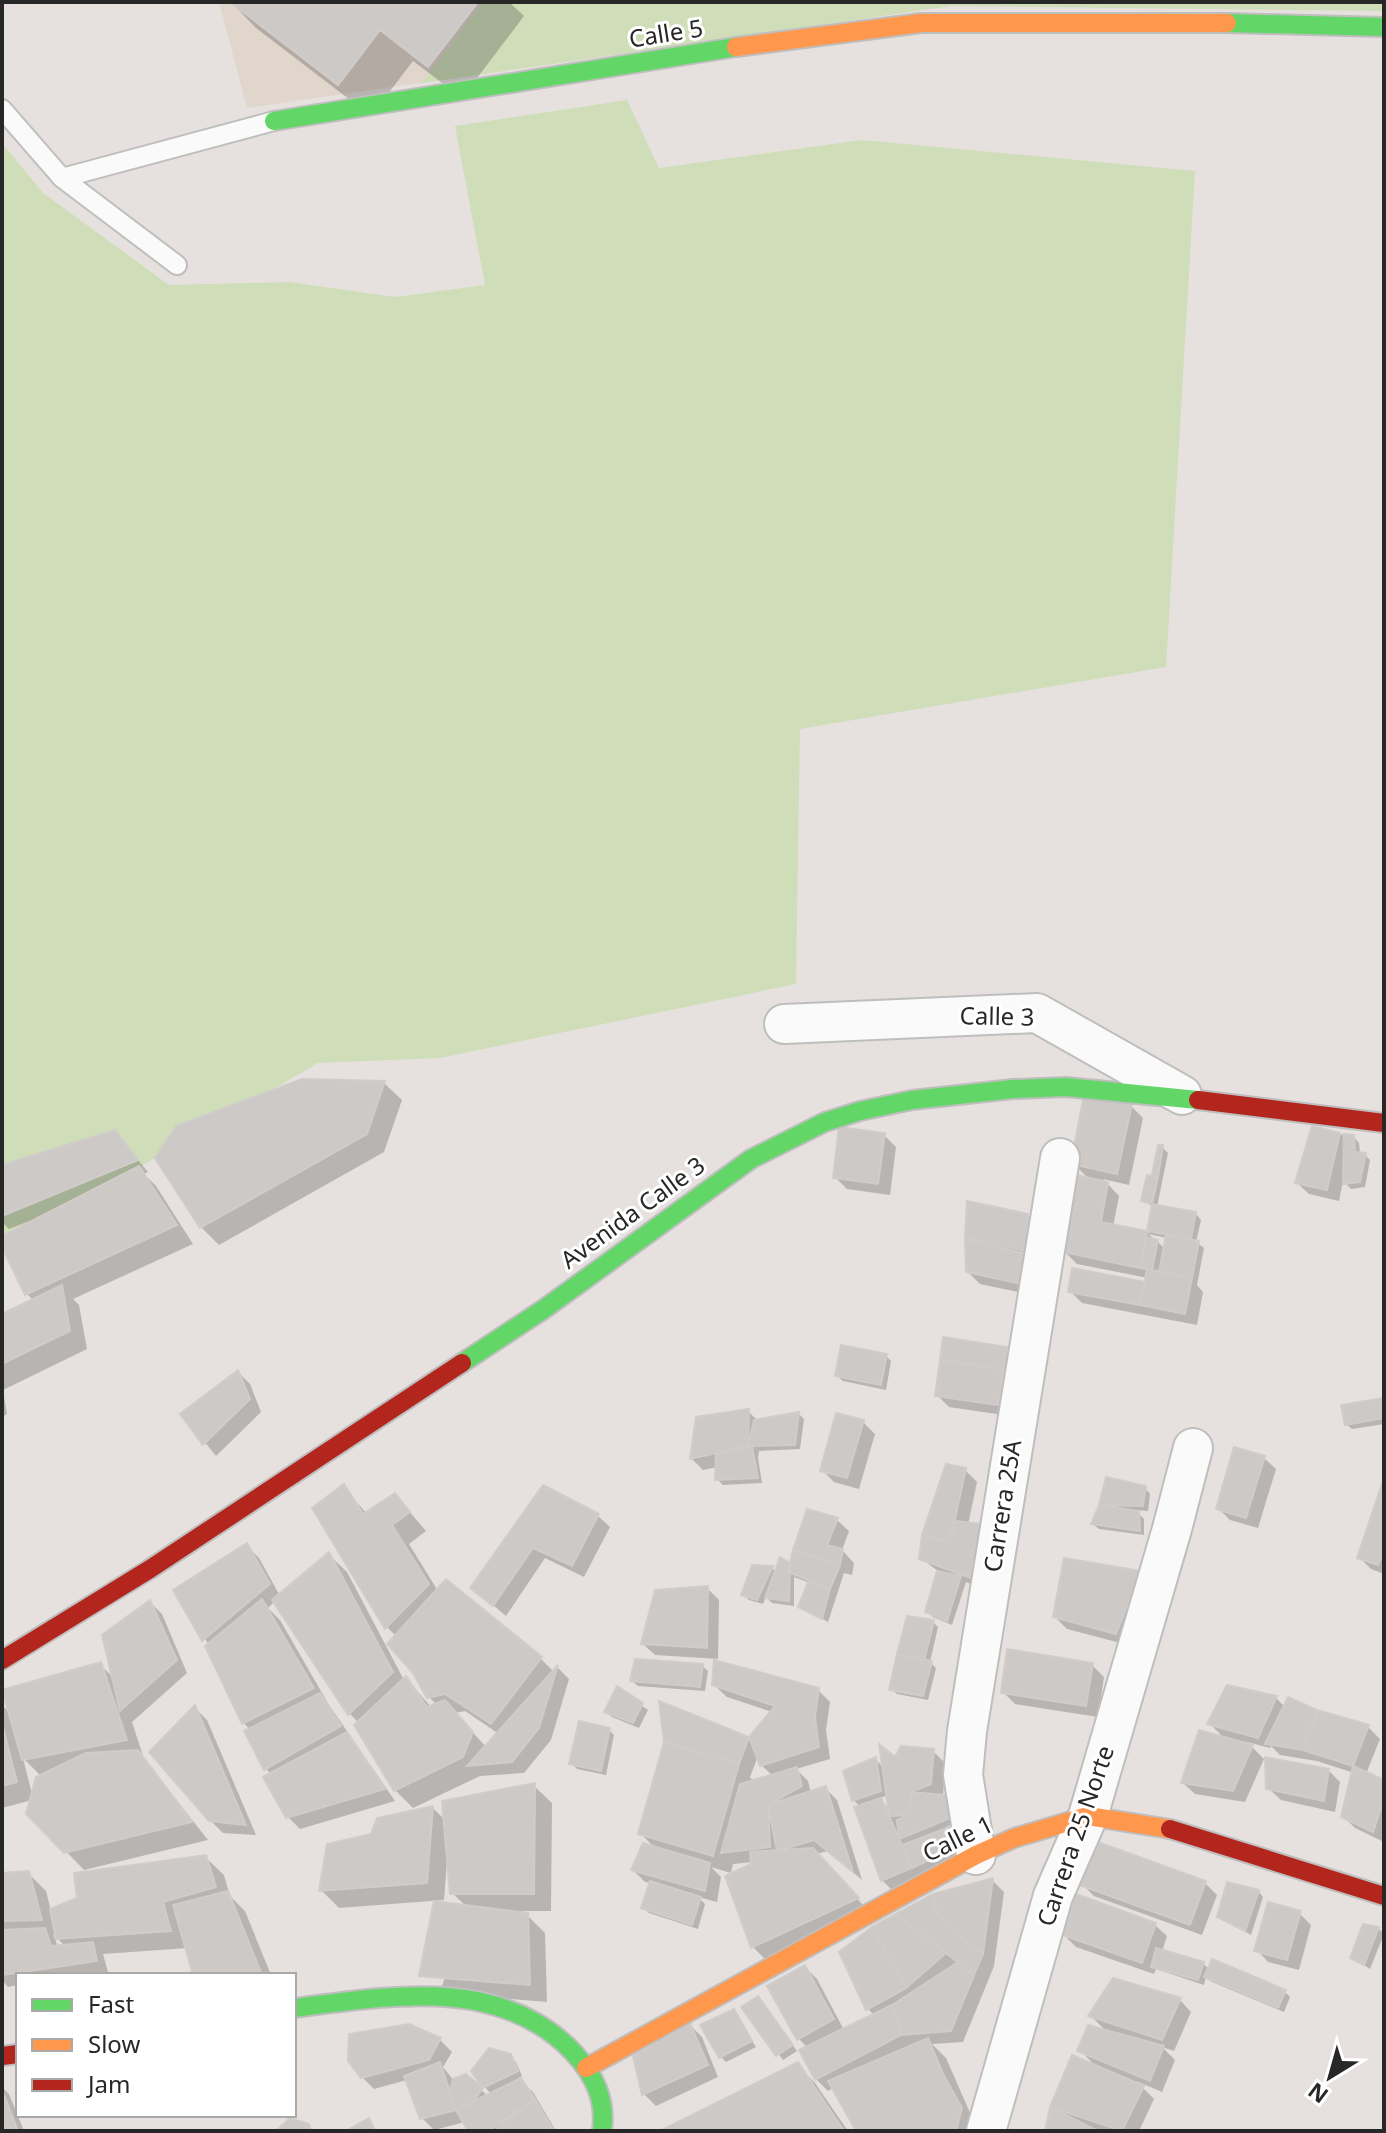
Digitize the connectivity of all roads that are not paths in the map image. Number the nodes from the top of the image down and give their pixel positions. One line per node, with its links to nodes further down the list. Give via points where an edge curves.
1 (1384, 27): 3 (street, Calle 5, via 921,23)
2 (2, 109): 4 (lane)
3 (274, 121): 4 (lane, Calle 5)
4 (62, 178): 5 (lane)
5 (177, 265)
6 (784, 1024): 7 (street, Calle 3, via 1037,1013)
7 (1188, 1099): 8 (street, Avenida Calle 3); 11 (street, Avenida Calle 3, via 1066,1087 1013,1089 860,1111 797,1136 714,1183 544,1309)
8 (1384, 1123)
9 (1060, 1158): 13 (street, Carrera 25A, via 967,1731 963,1775)
10 (1193, 1448): 12 (street, Carrera 25 Norte)
11 (2, 1660)
12 (1088, 1816): 13 (street, Calle 1); 14 (street, Calle 1, via 1161,1826); 18 (street, Carrera 25 Norte, via 1053,1896)
13 (976, 1855): 16 (street, Calle 1)
14 (1384, 1896)
15 (296, 2008): 16 (street, via 376,1998 465,1999 507,2009 542,2027)
16 (586, 2068): 17 (street, via 603,2104)
17 (602, 2131)
18 (986, 2131)

